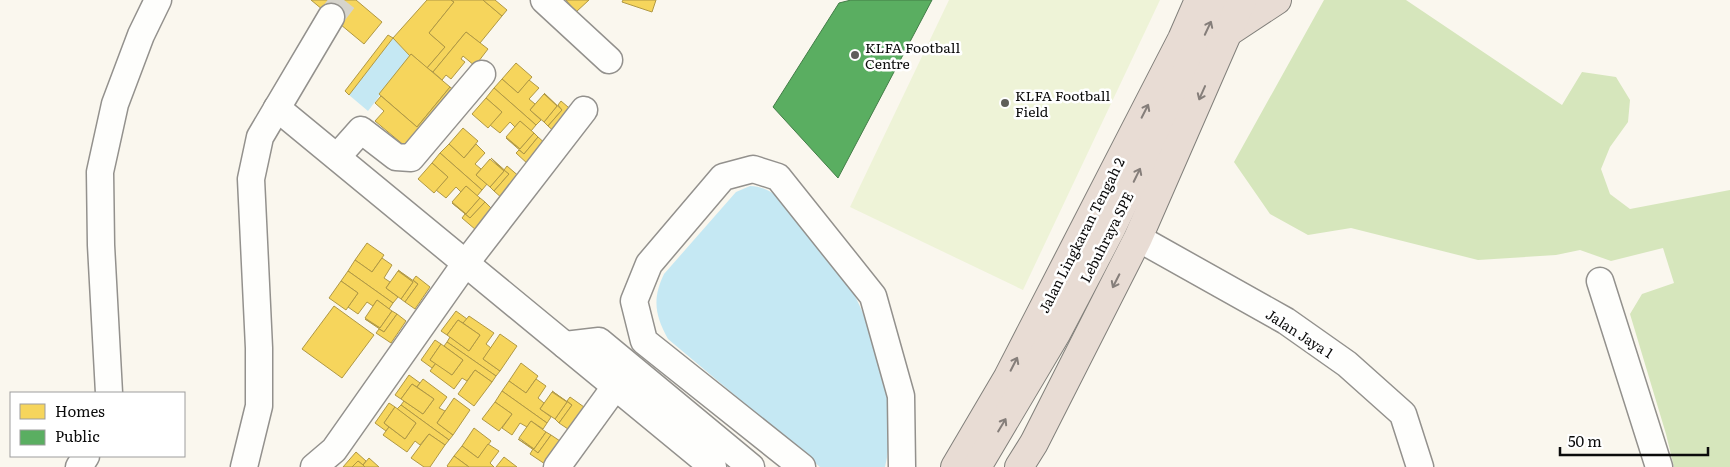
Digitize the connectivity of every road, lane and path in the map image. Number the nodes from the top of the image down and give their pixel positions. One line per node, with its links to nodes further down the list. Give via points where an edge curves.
1 (158, 0): 19 (street, via 140,35 115,104 100,172)
2 (544, 0): 9 (street)
3 (1199, 0): 27 (highway, Jalan Lingkaran Tengah 2, one-way to 3, via 1008,377 1182,40)
4 (1221, 0): 28 (highway, Lebuhraya SPE, one-way to 4, via 1057,332 1111,229)
5 (1242, 0): 8 (highway)
6 (1277, 0): 8 (highway)
7 (331, 17): 11 (street)
8 (1230, 32): 14 (highway, one-way to 14)
9 (609, 60)
10 (482, 74): 13 (street, via 411,158 396,157 361,130)
11 (277, 108): 13 (street); 20 (street, via 260,137 251,179 259,406)
12 (584, 110): 15 (street)
13 (337, 157): 15 (street)
14 (1138, 238): 29 (highway, one-way to 29); 30 (street, Jalan Jaya 1, via 1286,321 1347,364 1403,414)
15 (466, 264): 17 (street); 21 (street, via 334,450)
16 (1600, 281): 31 (street)
17 (565, 345): 18 (street); 24 (street, via 599,342)
18 (616, 386): 22 (street); 23 (street)
19 (109, 392)
20 (244, 467)
21 (314, 467)
22 (557, 467)
23 (713, 467)
24 (751, 467)
25 (802, 467): 26 (street, via 644,341 634,301 649,264 723,177 753,169 778,177 873,296 901,396)
26 (902, 467)
27 (955, 467)
28 (976, 467)
29 (1019, 467)
30 (1420, 467)
31 (1659, 467)

